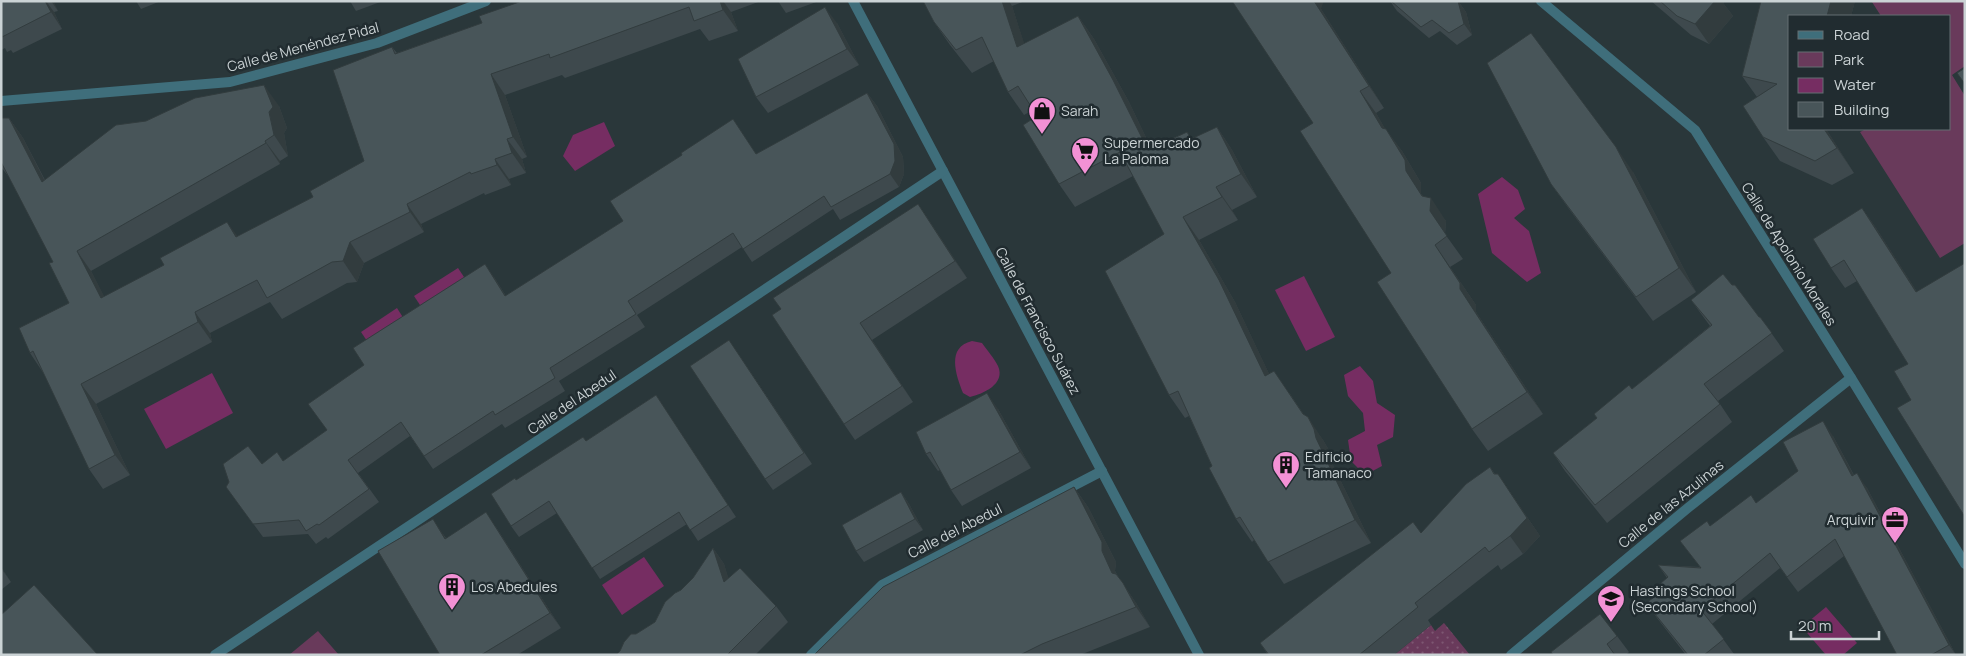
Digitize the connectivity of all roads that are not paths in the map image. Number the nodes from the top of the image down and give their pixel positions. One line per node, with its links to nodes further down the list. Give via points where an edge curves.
1 (486, 1): 4 (street, Calle de Menéndez Pidal, via 377,44 230,82)
2 (853, 1): 5 (street, Calle de Francisco Suárez)
3 (1540, 1): 6 (street, Calle de Apolonio Morales, via 1695,130)
4 (1, 101)
5 (943, 172): 7 (street, Calle de Francisco Suárez); 9 (street, Calle del Abedul)
6 (1851, 378): 8 (street, Calle de Apolonio Morales); 12 (street, Calle de las Azulinas)
7 (1102, 471): 10 (street, Calle del Abedul, via 882,584); 11 (street, Calle de Francisco Suárez)
8 (1965, 564)
9 (215, 655)
10 (811, 655)
11 (1199, 655)
12 (1511, 655)

